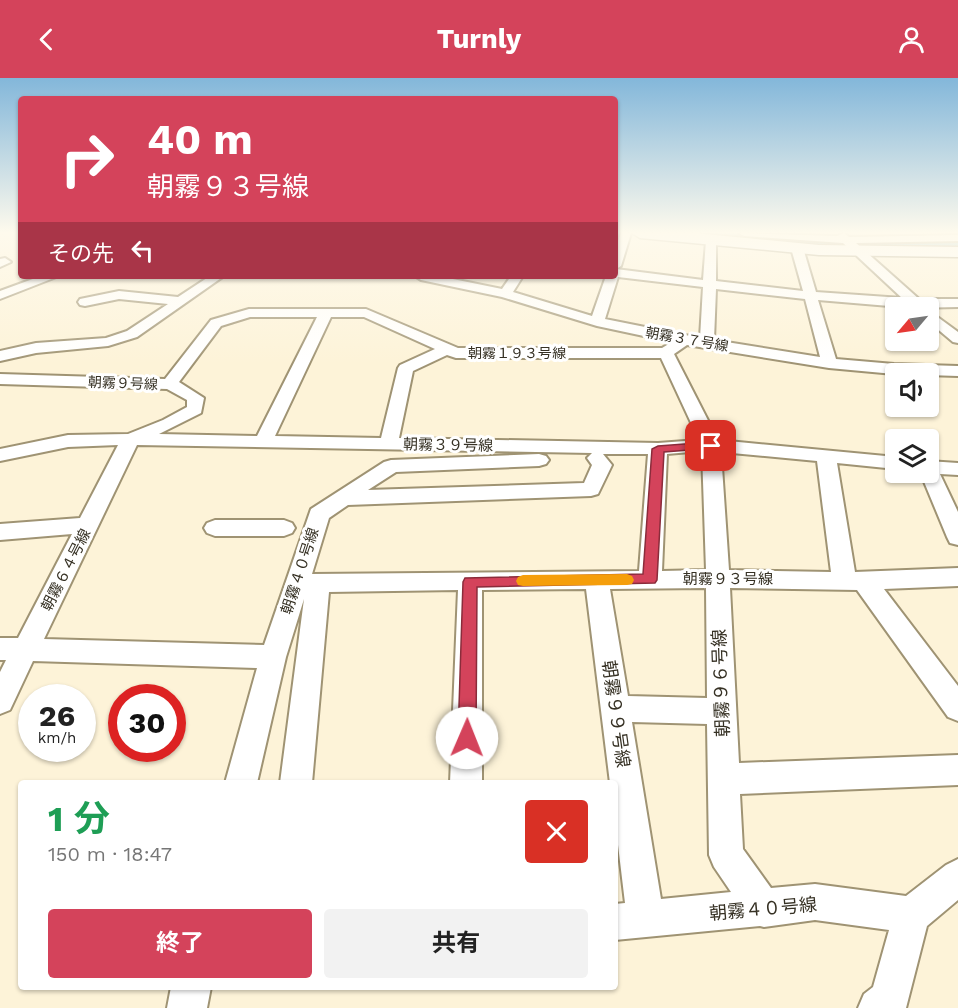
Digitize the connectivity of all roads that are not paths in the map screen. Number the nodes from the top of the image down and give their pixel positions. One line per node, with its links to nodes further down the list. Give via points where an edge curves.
1 (644, 276): 10 (street)
2 (709, 276): 10 (street)
3 (803, 276): 13 (street)
4 (887, 276): 14 (street)
5 (45, 279): 12 (street)
6 (213, 279): 15 (street)
7 (435, 279): 11 (street, 朝霧３７号線)
8 (515, 279): 11 (street)
9 (611, 279): 21 (street)
10 (708, 284): 13 (street); 26 (street)
11 (505, 294): 21 (street, 朝霧３７号線)
12 (0, 295)
13 (808, 296): 17 (street); 31 (street)
14 (910, 297)
15 (178, 301): 16 (street, via 119,295); 27 (street, via 132,334 108,342)
16 (85, 302)
17 (885, 302)
18 (958, 303): 19 (street)
19 (939, 304)
20 (326, 313): 28 (street, 朝霧１９３号線, via 366,313); 34 (street, 朝霧１９３号線, via 249,313 216,323); 36 (street)
21 (597, 322): 23 (street, 朝霧３７号線)
22 (939, 323): 24 (street)
23 (684, 339): 26 (street, 朝霧３７号線); 29 (street)
24 (958, 339)
25 (0, 342): 27 (street)
26 (707, 343): 31 (street, 朝霧３７号線)
27 (36, 348): 30 (street)
28 (447, 349): 29 (street, 朝霧１９３号線, via 456,353); 37 (street, via 406,368)
29 (666, 353): 38 (street)
30 (0, 356)
31 (829, 363): 32 (street, 朝霧３７号線)
32 (958, 371)
33 (0, 379): 34 (street, 朝霧９号線)
34 (170, 384): 35 (street, 朝霧９号線, via 196,398 195,409)
35 (130, 439): 36 (street, 朝霧３９号線); 41 (street, 朝霧３９号線, via 68,441); 48 (street, 朝霧６４号線)
36 (263, 442): 37 (street, 朝霧３９号線)
37 (389, 444): 40 (street, 朝霧３９号線)
38 (711, 446): 39 (street, 朝霧３９号線); 42 (street, 朝霧３９号線); 54 (street, 朝霧９６号線)
39 (658, 449): 40 (street, 朝霧３９号線); 56 (street)
40 (599, 452): 47 (street, 朝霧４０号線, via 391,466); 47 (street, via 602,465 591,489)
41 (0, 455)
42 (826, 456): 43 (street, 朝霧３９号線); 57 (street)
43 (885, 462)
44 (939, 468): 45 (street)
45 (958, 469)
46 (935, 483): 52 (street)
47 (346, 498): 59 (street, 朝霧４０号線, via 319,514)
48 (89, 525): 51 (street); 60 (street, 朝霧６４号線)
49 (215, 528): 50 (street)
50 (284, 528)
51 (0, 532)
52 (958, 537)
53 (958, 577): 57 (street, 朝霧９３号線)
54 (718, 579): 56 (street, 朝霧９３号線); 57 (street, 朝霧９３号線); 65 (street, 朝霧９６号線)
55 (597, 580): 56 (street, 朝霧９３号線); 58 (street, 朝霧９３号線); 64 (street, 朝霧９９号線)
56 (650, 580)
57 (854, 581): 63 (street)
58 (470, 582): 59 (street, 朝霧９３号線); 70 (street)
59 (307, 583): 61 (street, 朝霧４０号線); 69 (street)
60 (13, 649): 61 (street); 62 (street, 朝霧６４号線)
61 (273, 657): 68 (street, 朝霧４０号線)
62 (0, 701)
63 (958, 708)
64 (615, 709): 65 (street); 74 (street, 朝霧９９号線)
65 (722, 711): 67 (street, 朝霧９６号線)
66 (958, 770): 67 (street)
67 (724, 779): 72 (street, 朝霧９６号線, via 726,855)
68 (242, 780)
69 (296, 780)
70 (466, 780)
71 (958, 877): 73 (street)
72 (764, 909): 73 (street, 朝霧４０号線, via 815,902); 74 (street, 朝霧４０号線)
73 (910, 915): 77 (street, via 890,999)
74 (630, 921)
75 (190, 990): 76 (street)
76 (187, 1008)
77 (878, 1008)

